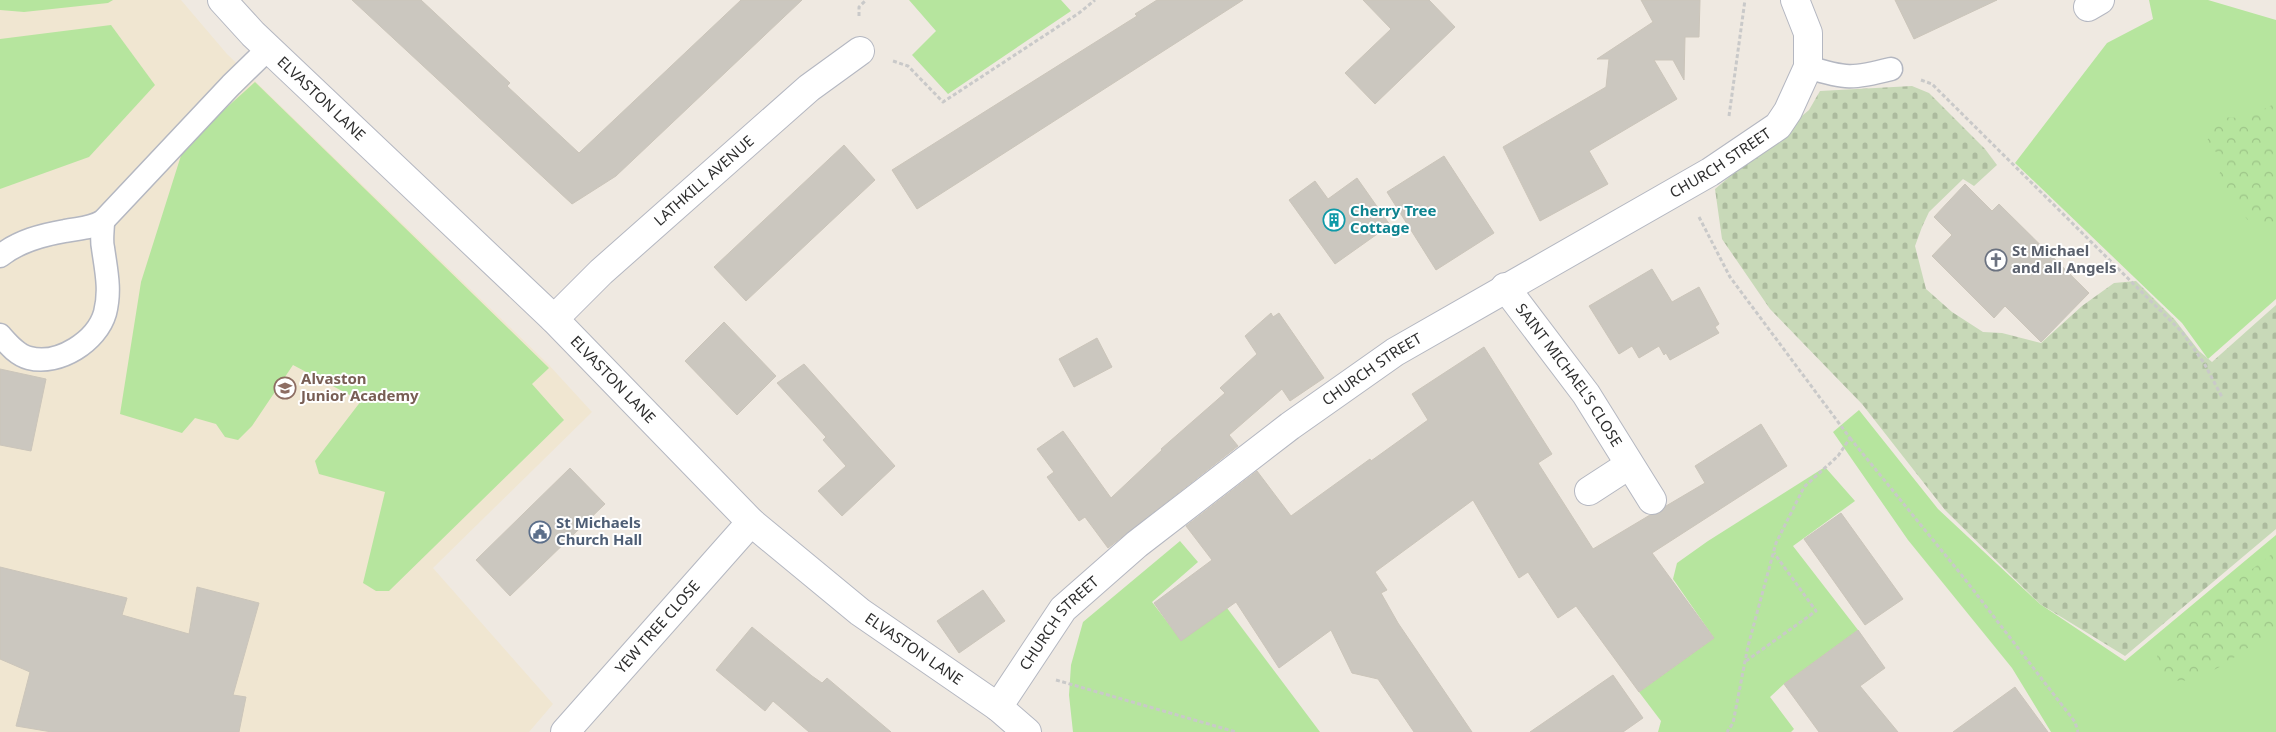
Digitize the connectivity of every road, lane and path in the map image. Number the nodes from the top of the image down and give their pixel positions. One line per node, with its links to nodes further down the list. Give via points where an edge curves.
1 (222, 0): 6 (street, ELVASTON LANE)
2 (866, 0): 7 (path, via 859,6)
3 (1094, 0): 7 (path, via 943,102 908,66)
4 (1745, 0): 10 (path)
5 (1795, 0): 8 (street, via 1808,33)
6 (268, 50): 12 (lane); 15 (street, ELVASTON LANE)
7 (860, 51): 15 (street, LATHKILL AVENUE, via 809,88 601,272)
8 (1808, 66): 9 (lane, via 1841,77 1860,77); 10 (street, CHURCH STREET, via 1778,126)
9 (1891, 69): 17 (path, via 1932,84 2182,332)
10 (1723, 164): 11 (street, CHURCH STREET)
11 (1681, 188): 14 (street, CHURCH STREET); 18 (path, via 1730,277)
12 (103, 221): 13 (lane, via 93,227 42,235 10,248); 16 (lane, via 102,247 106,258 108,293 105,314 96,331 86,341 51,360 29,358 13,349)
13 (0, 256)
14 (1505, 288): 19 (street, SAINT MICHAEL'S CLOSE, via 1586,394); 25 (street, CHURCH STREET, via 1395,352 1290,426 1137,544 1063,609)
15 (554, 319): 22 (street, ELVASTON LANE)
16 (0, 335)
17 (2222, 397)
18 (1850, 438): 23 (path, via 1838,456 1804,486); 31 (path, via 1964,578 2075,722)
19 (1629, 465): 20 (street, SAINT MICHAEL'S CLOSE); 21 (street, SAINT MICHAEL'S CLOSE)
20 (1589, 491)
21 (1652, 500)
22 (751, 522): 26 (street, ELVASTON LANE, via 860,612); 27 (street, YEW TREE CLOSE)
23 (1773, 552): 24 (path); 24 (path, via 1816,612)
24 (1745, 661): 30 (path, via 1733,723)
25 (1022, 671): 26 (street, CHURCH STREET); 29 (path)
26 (998, 707): 28 (street, ELVASTON LANE)
27 (565, 732)
28 (1027, 732)
29 (1236, 732)
30 (1727, 732)
31 (2078, 732)

